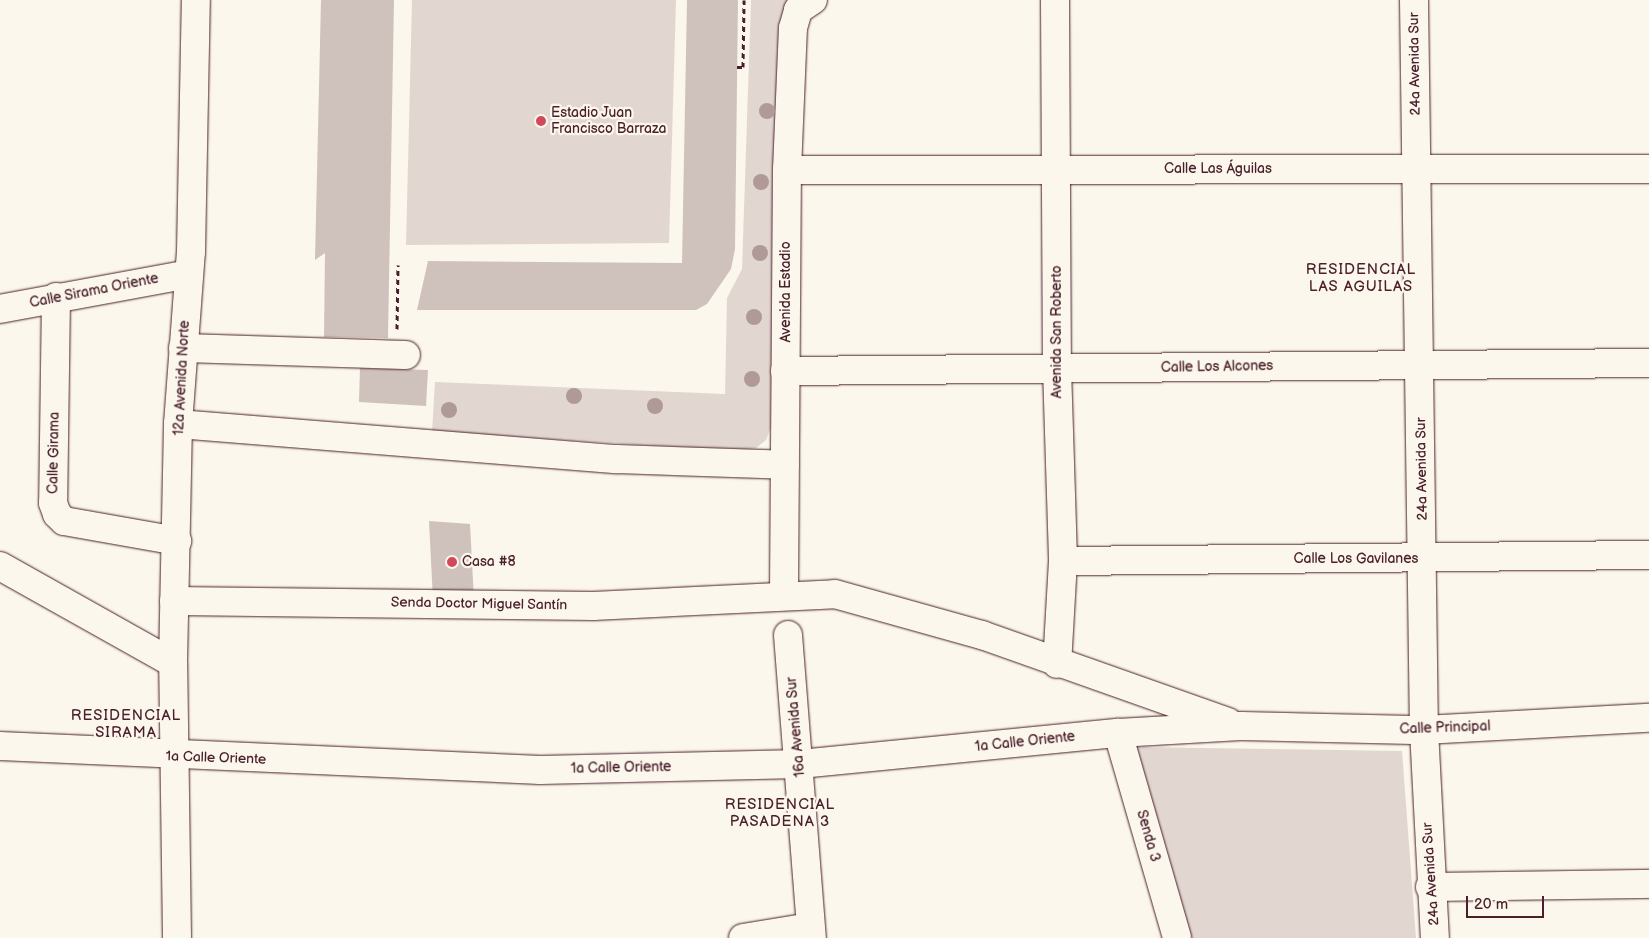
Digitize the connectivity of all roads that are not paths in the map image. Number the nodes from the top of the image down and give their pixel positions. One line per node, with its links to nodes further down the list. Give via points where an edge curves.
1 (196, 0): 9 (street, 12a Avenida Norte)
2 (813, 0): 8 (street, Avenida Estadio, via 798,10 793,28)
3 (1055, 0): 5 (street, Avenida San Roberto)
4 (1414, 0): 6 (street, 24a Avenida Sur)
5 (1057, 169): 6 (street, Calle Las Águilas); 8 (street, Calle Las Águilas); 16 (street, Avenida San Roberto)
6 (1417, 169): 7 (street, Calle Las Águilas); 15 (street, 24a Avenida Sur)
7 (1649, 169)
8 (787, 170): 17 (street, Avenida Estadio)
9 (188, 274): 10 (street, Calle Sirama Oriente); 12 (street, 12a Avenida Norte)
10 (56, 297): 11 (street, Calle Sirama Oriente); 20 (street, Calle Girama, via 53,503 57,514 64,521)
11 (0, 310)
12 (183, 348): 13 (street); 18 (street, 12a Avenida Norte)
13 (401, 355)
14 (1649, 363): 15 (street, Calle Los Alcones)
15 (1421, 365): 16 (street, Calle Los Alcones); 22 (street, 24a Avenida Sur)
16 (1057, 368): 17 (street, Calle Los Alcones); 23 (street, Avenida San Roberto)
17 (786, 371): 19 (street, Avenida Estadio)
18 (178, 424): 19 (street, via 617,459); 20 (street, 12a Avenida Norte)
19 (785, 465): 25 (street, Avenida Estadio)
20 (177, 541): 26 (street, 12a Avenida Norte)
21 (1649, 555): 22 (street, Calle Los Gavilanes)
22 (1423, 558): 23 (street, Calle Los Gavilanes); 32 (street, 24a Avenida Sur)
23 (1063, 561): 29 (street, Avenida San Roberto)
24 (0, 566): 28 (street)
25 (784, 593): 26 (street, Senda Doctor Miguel Santín, via 593,606); 29 (street, Senda Doctor Miguel Santín, via 835,594 982,635)
26 (174, 601): 28 (street, 12a Avenida Norte)
27 (788, 635): 36 (street, 16a Avenida Sur)
28 (173, 663): 35 (street, 12a Avenida Norte)
29 (1057, 664): 31 (street, Senda Doctor Miguel Santín)
30 (1649, 718): 32 (street, Calle Principal)
31 (1241, 726): 32 (street, Calle Principal); 33 (street, 1a Calle Oriente)
32 (1424, 730): 38 (street, 24a Avenida Sur)
33 (1118, 733): 36 (street, 1a Calle Oriente); 42 (street, Senda 3)
34 (0, 746): 35 (street, 1a Calle Oriente)
35 (173, 757): 36 (street, 1a Calle Oriente, via 540,770); 40 (street, 12a Avenida Norte)
36 (800, 764): 39 (street, 16a Avenida Sur)
37 (1649, 884): 38 (street)
38 (1430, 887): 43 (street, 24a Avenida Sur)
39 (811, 933): 41 (street)
40 (177, 938)
41 (743, 938)
42 (1177, 938)
43 (1435, 938)

